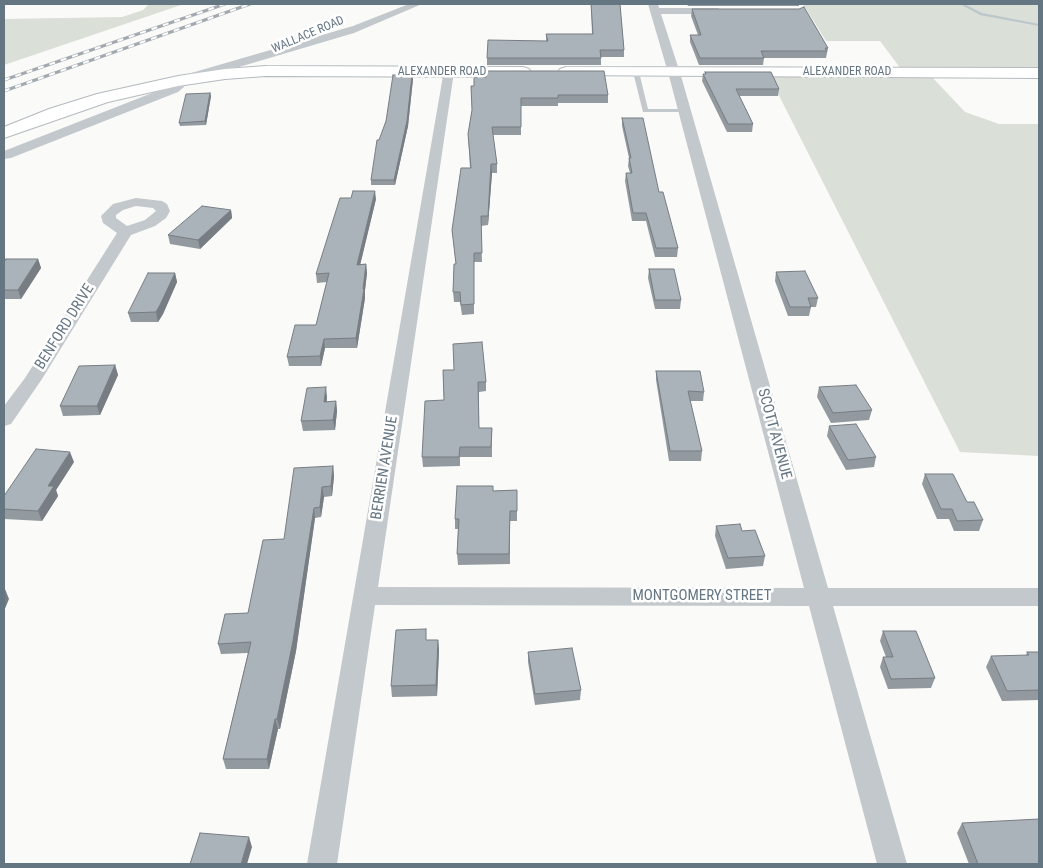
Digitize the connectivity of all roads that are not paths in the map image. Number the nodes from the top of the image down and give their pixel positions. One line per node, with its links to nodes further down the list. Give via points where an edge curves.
1 (417, 4): 4 (street, WALLACE ROAD)
2 (654, 8): 3 (street); 7 (street, SCOTT AVENUE)
3 (733, 11)
4 (258, 62): 5 (street, ALEXANDER ROAD); 9 (street, ALEXANDER ROAD, via 225,74)
5 (448, 72): 6 (street, ALEXANDER ROAD); 15 (street, BERRIEN AVENUE)
6 (636, 72): 7 (street, ALEXANDER ROAD); 10 (lane, via 645,111)
7 (674, 72): 8 (street, ALEXANDER ROAD); 10 (street, SCOTT AVENUE)
8 (1039, 73)
9 (178, 81): 11 (street, ALEXANDER ROAD, via 89,102); 12 (street, via 180,84 174,89)
10 (685, 111): 16 (street, SCOTT AVENUE)
11 (4, 133)
12 (6, 155)
13 (125, 232): 14 (street, BENFORD DRIVE)
14 (4, 420)
15 (365, 596): 16 (street, MONTGOMERY STREET); 18 (street, BERRIEN AVENUE)
16 (819, 597): 17 (street, MONTGOMERY STREET); 19 (street, SCOTT AVENUE)
17 (1039, 597)
18 (322, 864)
19 (892, 864)

